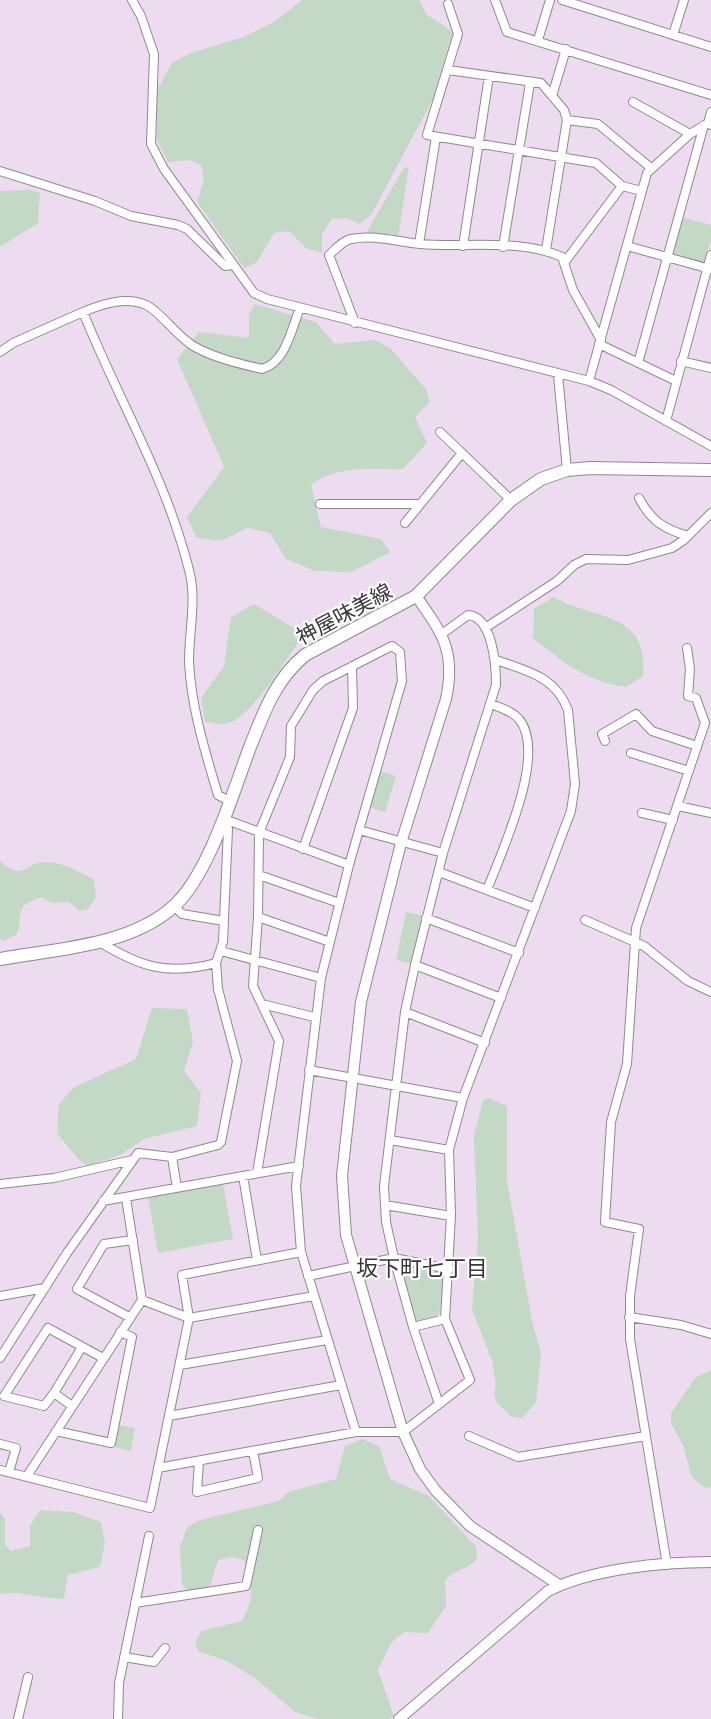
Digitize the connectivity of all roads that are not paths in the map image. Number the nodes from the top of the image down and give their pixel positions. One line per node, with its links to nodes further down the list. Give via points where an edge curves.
1 (132, 0): 37 (street, via 154,54 151,144 164,169)
2 (495, 0): 8 (street, via 507,32)
3 (550, 0): 8 (street)
4 (561, 0): 7 (street)
5 (684, 0): 7 (street)
6 (448, 4): 11 (street, via 458,34)
7 (673, 35): 9 (street)
8 (538, 40): 10 (street)
9 (711, 47)
10 (566, 49): 14 (street); 15 (street)
11 (448, 70): 12 (street); 21 (street, via 427,135)
12 (489, 76): 13 (street); 22 (street)
13 (530, 83): 15 (street, via 541,83); 23 (street)
14 (711, 95)
15 (552, 96): 18 (street)
16 (633, 102): 20 (street)
17 (711, 112): 19 (street)
18 (567, 120): 24 (street); 25 (street, via 598,124)
19 (708, 124): 20 (street); 35 (street)
20 (690, 134): 25 (street)
21 (436, 137): 22 (street); 29 (street)
22 (478, 143): 23 (street); 30 (street)
23 (519, 150): 24 (street); 32 (street)
24 (561, 157): 27 (street, via 596,163); 33 (street)
25 (651, 168): 28 (street)
26 (0, 171): 37 (street, via 131,216 178,225 225,266)
27 (622, 186): 28 (street); 36 (street)
28 (642, 191): 31 (street)
29 (419, 244): 30 (street); 41 (street, via 381,238 349,240 329,255)
30 (463, 246): 32 (street)
31 (627, 246): 35 (street); 42 (street)
32 (503, 247): 33 (street)
33 (546, 250): 36 (street, via 562,257)
34 (711, 255): 38 (street)
35 (667, 257): 38 (street); 45 (street)
36 (564, 263): 42 (street, via 573,290)
37 (233, 265): 39 (street, via 254,293)
38 (709, 268): 44 (street)
39 (300, 308): 40 (street, via 280,357 272,366 262,369 196,348 177,336 147,305 104,303); 41 (street)
40 (83, 312): 43 (street); 74 (street, via 160,477 189,570 193,589 189,662 197,722 218,795)
41 (355, 323): 47 (street)
42 (600, 342): 45 (street); 48 (street)
43 (0, 352)
44 (681, 361): 46 (street); 49 (street)
45 (638, 363): 49 (street)
46 (711, 368)
47 (558, 375): 48 (street); 54 (street)
48 (589, 381): 50 (street)
49 (676, 381): 50 (street)
50 (666, 421): 52 (street)
51 (440, 432): 53 (street)
52 (711, 446)
53 (462, 453): 57 (street); 59 (street)
54 (567, 470): 55 (main road, 神屋味美線, via 621,466); 57 (main road, 神屋味美線, via 541,479)
55 (711, 470)
56 (639, 498): 62 (street, via 657,524)
57 (511, 500): 63 (main road, 神屋味美線)
58 (320, 504): 59 (street)
59 (420, 504): 61 (street)
60 (711, 513): 62 (street)
61 (405, 523)
62 (688, 536): 64 (street, via 672,548 628,560 586,560 574,565 557,581)
63 (416, 596): 65 (street); 74 (main road, 神屋味美線, via 315,649 291,667 268,702)
64 (485, 628): 65 (street, via 478,618 468,615); 67 (street)
65 (442, 634): 82 (street, via 450,657 449,686)
66 (687, 648): 71 (street, via 688,696 696,698 705,723)
67 (496, 660): 69 (street); 91 (street, via 544,676 556,687 568,710 575,797)
68 (352, 666): 80 (street, via 392,646 400,652 400,692); 81 (street, via 323,681 302,704 291,726 290,757); 83 (street, via 352,708)
69 (491, 704): 84 (street); 88 (street, via 519,720 525,730 528,764 525,787)
70 (605, 741): 71 (street, via 602,734 636,714 652,731)
71 (697, 746): 73 (street)
72 (631, 753): 73 (street)
73 (689, 771): 75 (street)
74 (230, 801): 78 (main road, 神屋味美線)
75 (678, 806): 77 (street); 79 (street)
76 (642, 813): 79 (street)
77 (711, 813)
78 (224, 819): 81 (street); 90 (main road, 神屋味美線, via 197,875); 95 (street, via 228,829)
79 (673, 820): 98 (street, via 640,911)
80 (359, 830): 82 (street); 85 (street)
81 (259, 833): 83 (street); 87 (street)
82 (401, 843): 84 (street); 113 (street, via 367,970)
83 (303, 849): 85 (street)
84 (443, 853): 86 (street)
85 (349, 865): 89 (street)
86 (439, 872): 88 (street); 93 (street)
87 (259, 875): 89 (street); 92 (street)
88 (487, 890): 91 (street)
89 (339, 903): 97 (street)
90 (174, 906): 95 (street, via 182,914); 96 (main road, 神屋味美線, via 139,928)
91 (535, 908): 100 (street)
92 (258, 917): 97 (street); 102 (street)
93 (426, 918): 100 (street); 104 (street)
94 (585, 920): 98 (street)
95 (224, 921): 99 (street)
96 (98, 941): 101 (main road, 神屋味美線); 103 (street, via 158,969 180,970)
97 (330, 942): 105 (street)
98 (636, 942): 106 (street, via 688,981); 141 (street, via 627,1064 610,1122 605,1222 639,1229)
99 (221, 951): 102 (street); 103 (street)
100 (519, 953): 107 (street)
101 (0, 959)
102 (255, 961): 105 (street); 108 (street, via 253,986)
103 (216, 963): 118 (street, via 218,989 237,1061 221,1142)
104 (415, 965): 107 (street); 109 (street)
105 (321, 978): 110 (street)
106 (711, 992)
107 (501, 998): 111 (street)
108 (262, 1004): 110 (street); 121 (street, via 279,1041)
109 (405, 1012): 111 (street); 114 (street)
110 (314, 1017): 112 (street)
111 (485, 1043): 115 (street)
112 (309, 1070): 113 (street); 120 (street)
113 (353, 1078): 114 (street); 133 (street, via 342,1176 342,1205)
114 (396, 1086): 115 (street); 116 (street)
115 (463, 1098): 117 (street)
116 (390, 1140): 117 (street); 127 (street)
117 (449, 1150): 128 (street)
118 (172, 1157): 119 (street, via 138,1154); 124 (street)
119 (132, 1160): 123 (street, via 54,1178); 126 (street)
120 (299, 1166): 121 (street); 130 (street, via 296,1211)
121 (257, 1173): 122 (street)
122 (243, 1176): 124 (street); 132 (street)
123 (0, 1184)
124 (177, 1188): 125 (street)
125 (126, 1198): 126 (street); 129 (street)
126 (102, 1201): 136 (street)
127 (385, 1205): 128 (street); 131 (street)
128 (451, 1216): 134 (street)
129 (133, 1240): 139 (street); 140 (street, via 104,1244 77,1289)
130 (301, 1252): 132 (street); 135 (street)
131 (394, 1258): 133 (street); 134 (street); 144 (street)
132 (257, 1260): 142 (street, via 182,1275)
133 (353, 1268): 135 (street); 161 (street)
134 (449, 1269): 143 (street)
135 (308, 1276): 138 (street)
136 (45, 1288): 137 (street); 148 (street)
137 (0, 1296)
138 (314, 1296): 142 (street); 147 (street)
139 (142, 1300): 140 (street); 142 (street)
140 (129, 1317): 145 (street)
141 (629, 1317): 146 (street); 163 (street)
142 (189, 1318): 153 (street)
143 (445, 1319): 144 (street); 156 (street, via 470,1380)
144 (413, 1327): 156 (street)
145 (120, 1332): 152 (street); 159 (street, via 132,1337 111,1443)
146 (711, 1334)
147 (327, 1340): 153 (street); 154 (street)
148 (10, 1343): 149 (street); 151 (street)
149 (0, 1346)
150 (82, 1347): 152 (street); 155 (street); 155 (street, via 48,1328 4,1396 44,1407)
151 (0, 1358)
152 (102, 1358): 157 (street)
153 (180, 1365): 158 (street)
154 (341, 1385): 158 (street); 160 (street)
155 (54, 1393): 157 (street)
156 (439, 1404): 161 (street)
157 (72, 1406): 159 (street)
158 (169, 1416): 167 (street)
159 (56, 1431): 169 (street)
160 (356, 1432): 161 (street); 165 (street)
161 (403, 1432): 174 (street, via 420,1469 457,1513)
162 (469, 1436): 163 (street, via 518,1457)
163 (646, 1436): 173 (street)
164 (0, 1444): 168 (street, via 16,1448)
165 (253, 1451): 166 (street); 166 (street, via 258,1478 197,1492)
166 (199, 1461): 167 (street)
167 (158, 1468): 169 (street, via 150,1508)
168 (4, 1471): 169 (street)
169 (27, 1476)
170 (258, 1530): 175 (street, via 246,1586)
171 (149, 1536): 175 (street)
172 (711, 1563): 173 (street)
173 (667, 1565): 174 (street)
174 (559, 1585): 181 (street, via 535,1601)
175 (135, 1604): 177 (street)
176 (165, 1648): 177 (street, via 154,1662)
177 (124, 1657): 180 (street)
178 (28, 1677): 179 (street)
179 (18, 1719)
180 (118, 1719)
181 (399, 1719)

